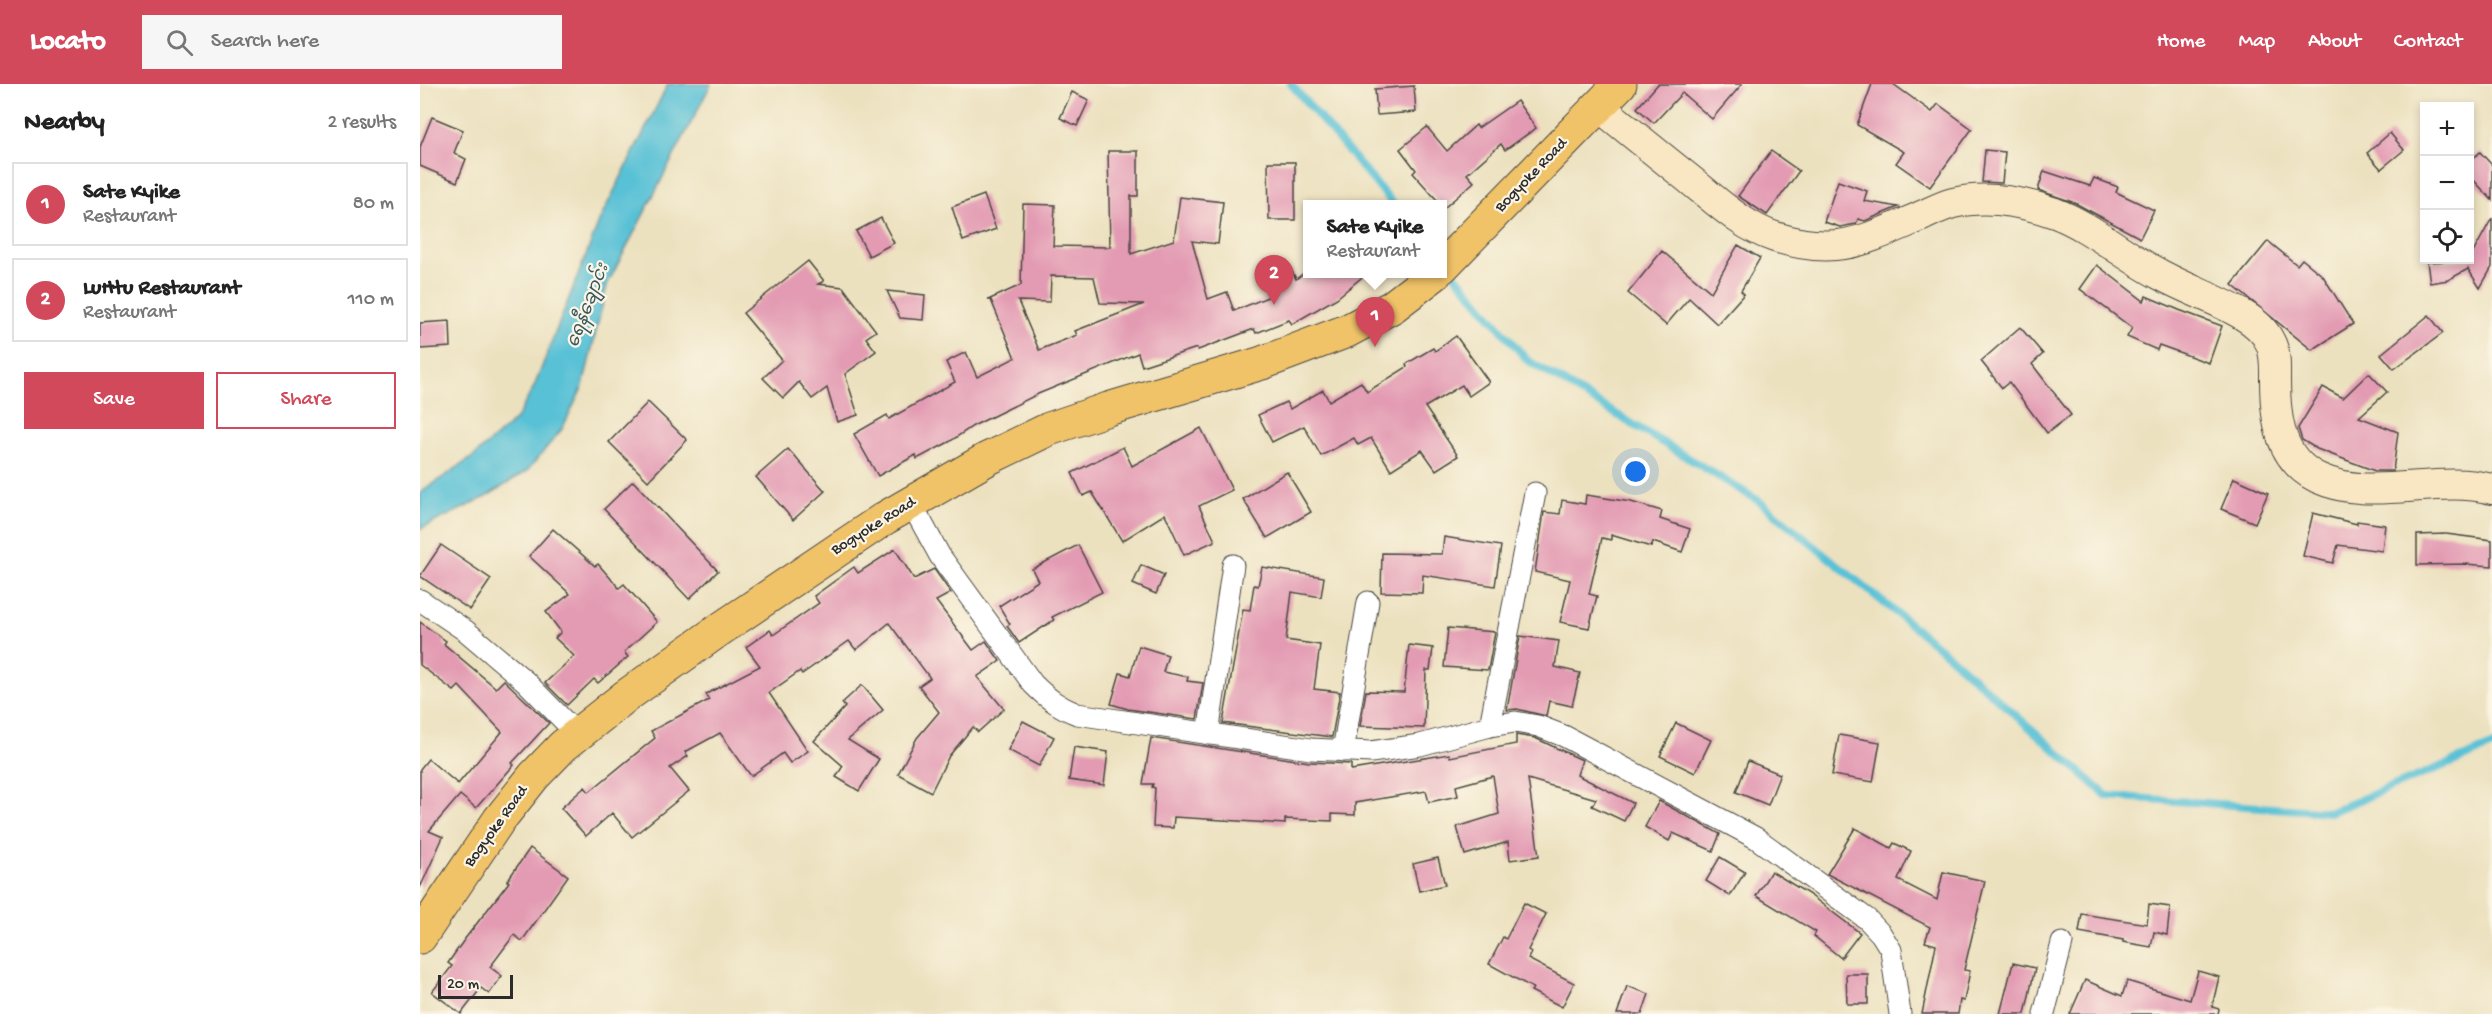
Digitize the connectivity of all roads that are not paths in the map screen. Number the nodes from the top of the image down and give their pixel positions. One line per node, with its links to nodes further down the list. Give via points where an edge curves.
1 (1610, 96): 2 (main road, Bogyoke Road); 4 (street, via 1730,213 1777,237 1818,246 1840,246 1862,241 1951,203 1975,200 2004,200 2058,214 2160,275 2244,315 2260,328 2270,341 2275,358 2275,408 2280,434 2289,454 2301,467 2338,485 2469,485)
2 (1447, 263)
3 (1430, 278): 6 (main road, Bogyoke Road, via 1392,307 1347,331 1262,363 1049,429)
4 (2492, 489)
5 (1535, 493): 10 (street)
6 (911, 503): 11 (main road, Bogyoke Road, via 718,630); 12 (street, via 940,556 1047,699 1077,714)
7 (1233, 565): 12 (street)
8 (420, 600): 11 (street, via 483,645)
9 (1368, 602): 13 (street)
10 (1490, 726): 13 (street, via 1420,745 1371,752); 16 (street, via 1515,722 1564,736 1756,838 1867,919 1881,934 1891,950)
11 (578, 734): 14 (main road, Bogyoke Road, via 534,776 499,820)
12 (1208, 734): 13 (street)
13 (1343, 751)
14 (420, 937)
15 (2062, 943): 17 (street)
16 (1900, 1014)
17 (2044, 1014)

